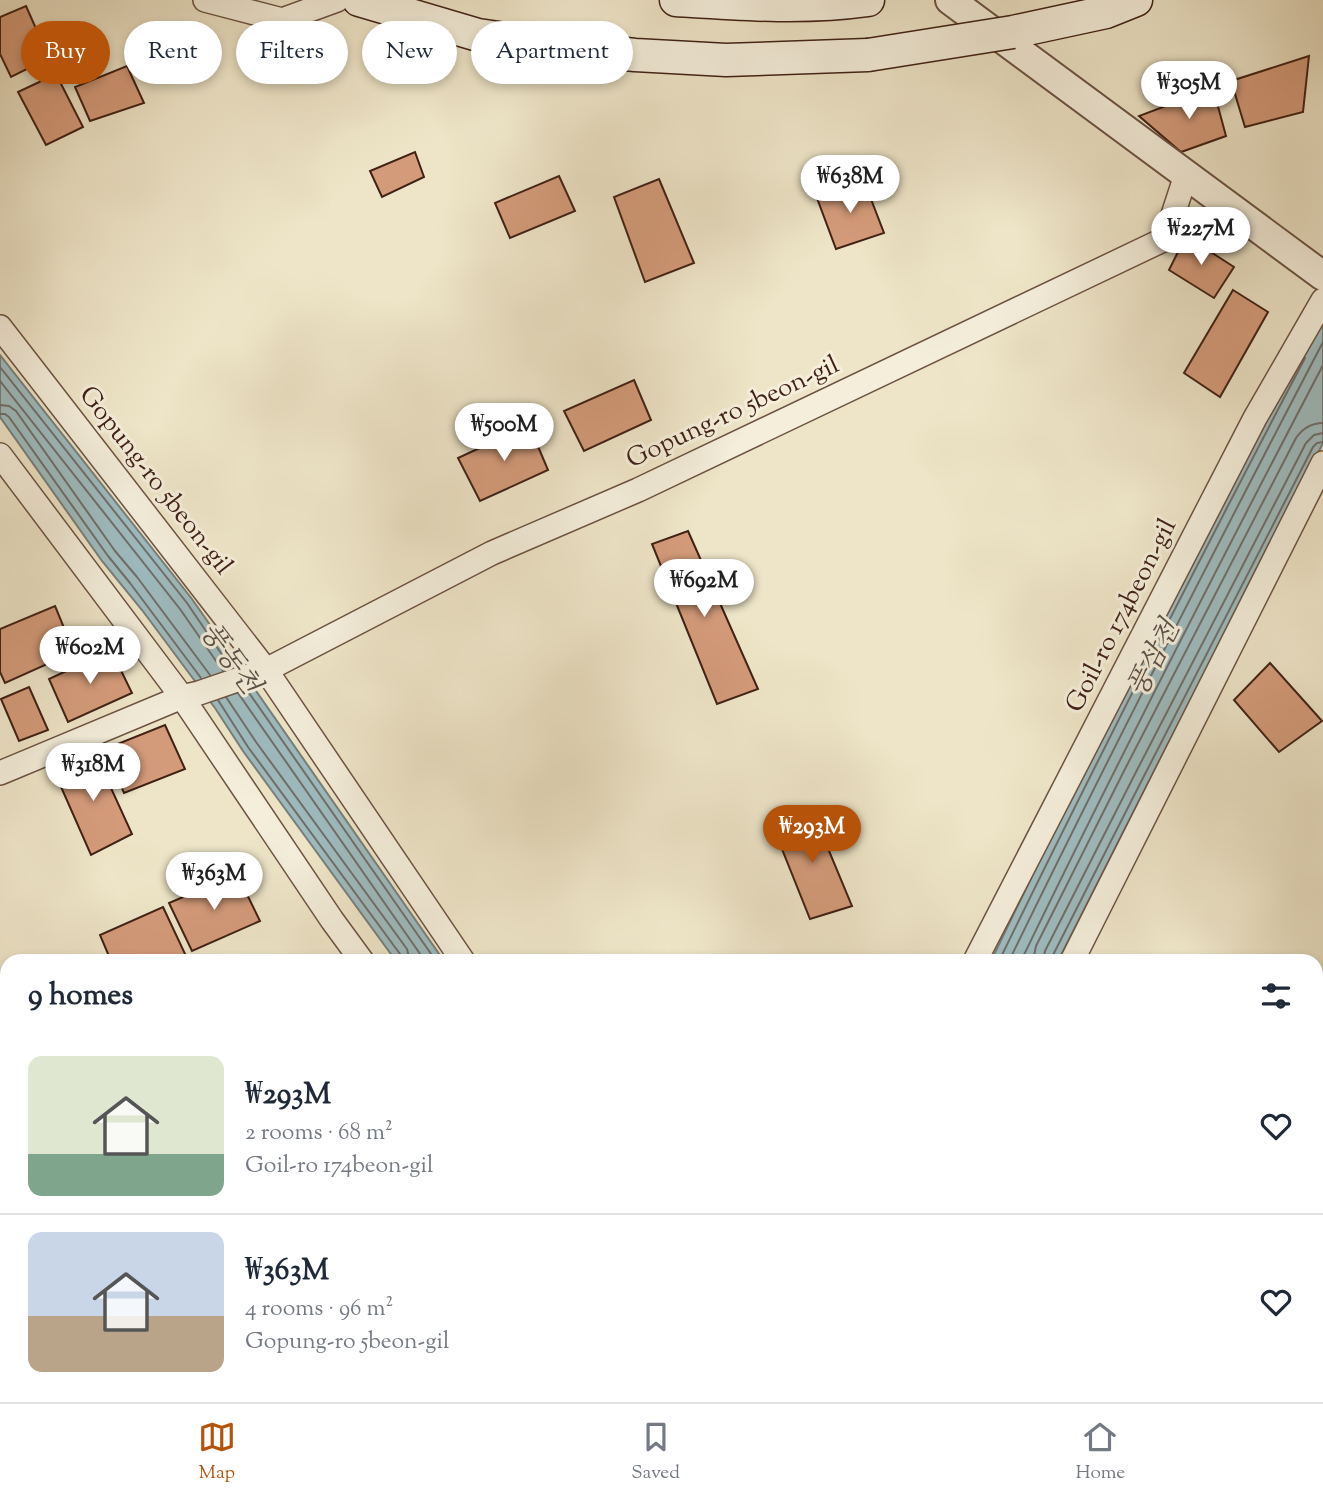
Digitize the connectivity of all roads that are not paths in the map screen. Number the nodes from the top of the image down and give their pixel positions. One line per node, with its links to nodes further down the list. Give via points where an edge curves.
1 (205, 0): 2 (street, via 282,20)
2 (337, 0)
3 (359, 0): 6 (main road, bridge, via 478,35 635,55 726,60 868,55 1013,32 1106,12)
4 (676, 0): 7 (main road, via 784,5)
5 (950, 0): 8 (street)
6 (1136, 0)
7 (858, 1)
8 (1186, 175): 9 (street); 14 (street, Gopung-ro 5beon-gil, via 1165,239 638,490 492,553)
9 (1323, 276)
10 (1323, 300): 19 (street, Goil-ro 174beon-gil, via 1255,418)
11 (0, 327): 14 (street, Gopung-ro 5beon-gil)
12 (0, 455): 15 (street)
13 (1323, 463): 20 (street)
14 (260, 672): 15 (street); 18 (street, Gopung-ro 5beon-gil)
15 (190, 695): 16 (street); 17 (street)
16 (0, 773)
17 (357, 954)
18 (458, 954)
19 (979, 954)
20 (1076, 954)

